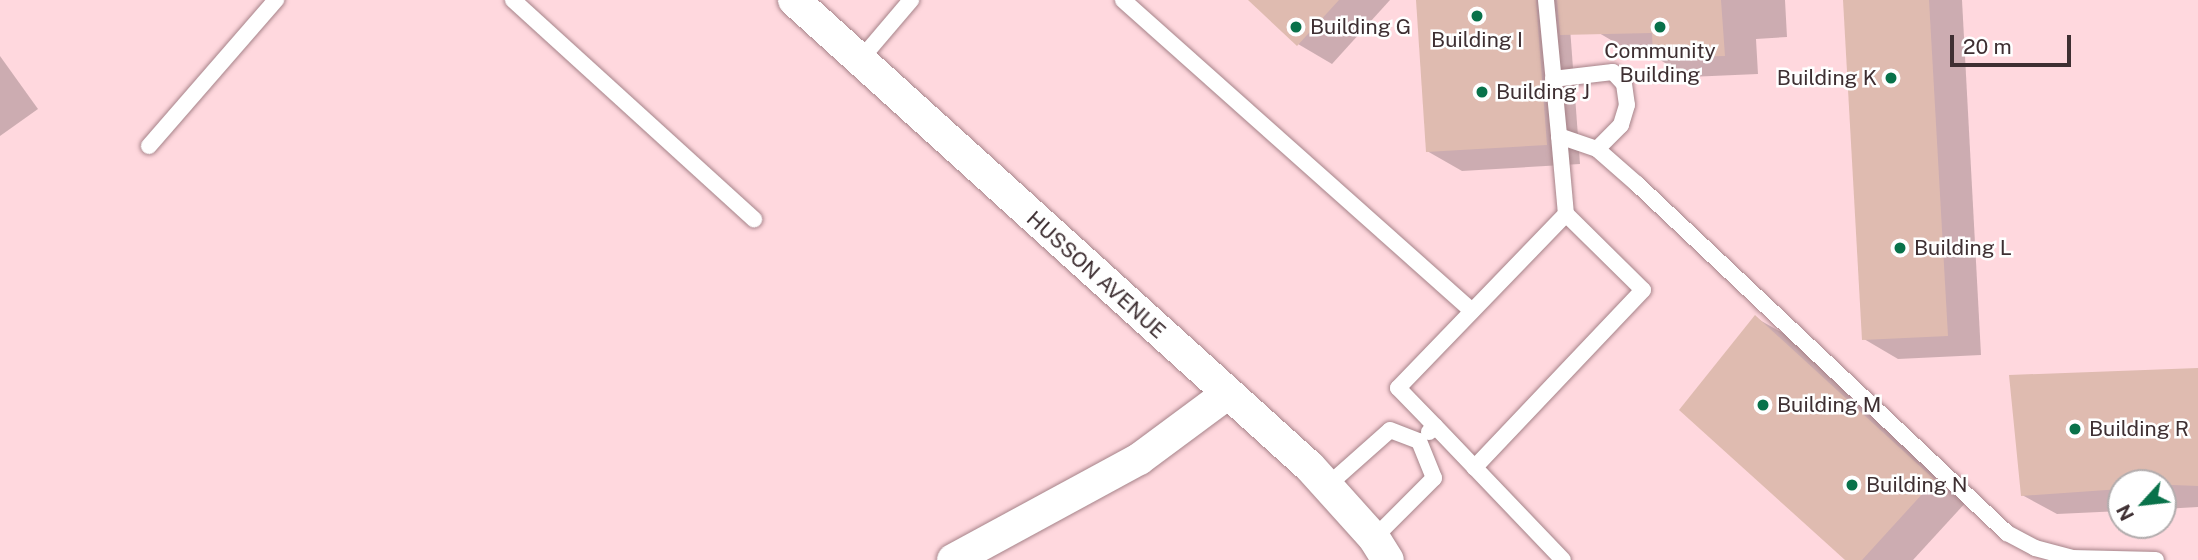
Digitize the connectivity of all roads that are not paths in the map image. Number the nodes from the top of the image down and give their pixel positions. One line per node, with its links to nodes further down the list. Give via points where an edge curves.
1 (276, 0): 10 (lane)
2 (513, 0): 13 (lane)
3 (794, 0): 7 (street, HUSSON AVENUE)
4 (911, 0): 7 (lane)
5 (1124, 0): 14 (lane)
6 (1546, 0): 8 (lane)
7 (860, 60): 15 (street, HUSSON AVENUE)
8 (1553, 79): 9 (lane); 11 (lane, via 1614,72 1624,84 1627,105 1621,125)
9 (1559, 136): 11 (lane); 12 (lane)
10 (149, 146)
11 (1597, 149): 23 (lane, via 2007,533 2035,548 2072,558)
12 (1566, 214): 14 (lane); 18 (lane, via 1643,290)
13 (754, 219)
14 (1472, 311): 16 (lane, via 1398,388)
15 (1227, 394): 19 (street, HUSSON AVENUE); 21 (street, via 1139,459)
16 (1435, 426): 17 (lane); 18 (lane)
17 (1419, 442): 19 (lane, via 1390,430); 20 (lane, via 1434,478)
18 (1474, 468): 22 (lane)
19 (1327, 486): 20 (street, HUSSON AVENUE)
20 (1381, 549)
21 (953, 560)
22 (1563, 560)
23 (2156, 560)

